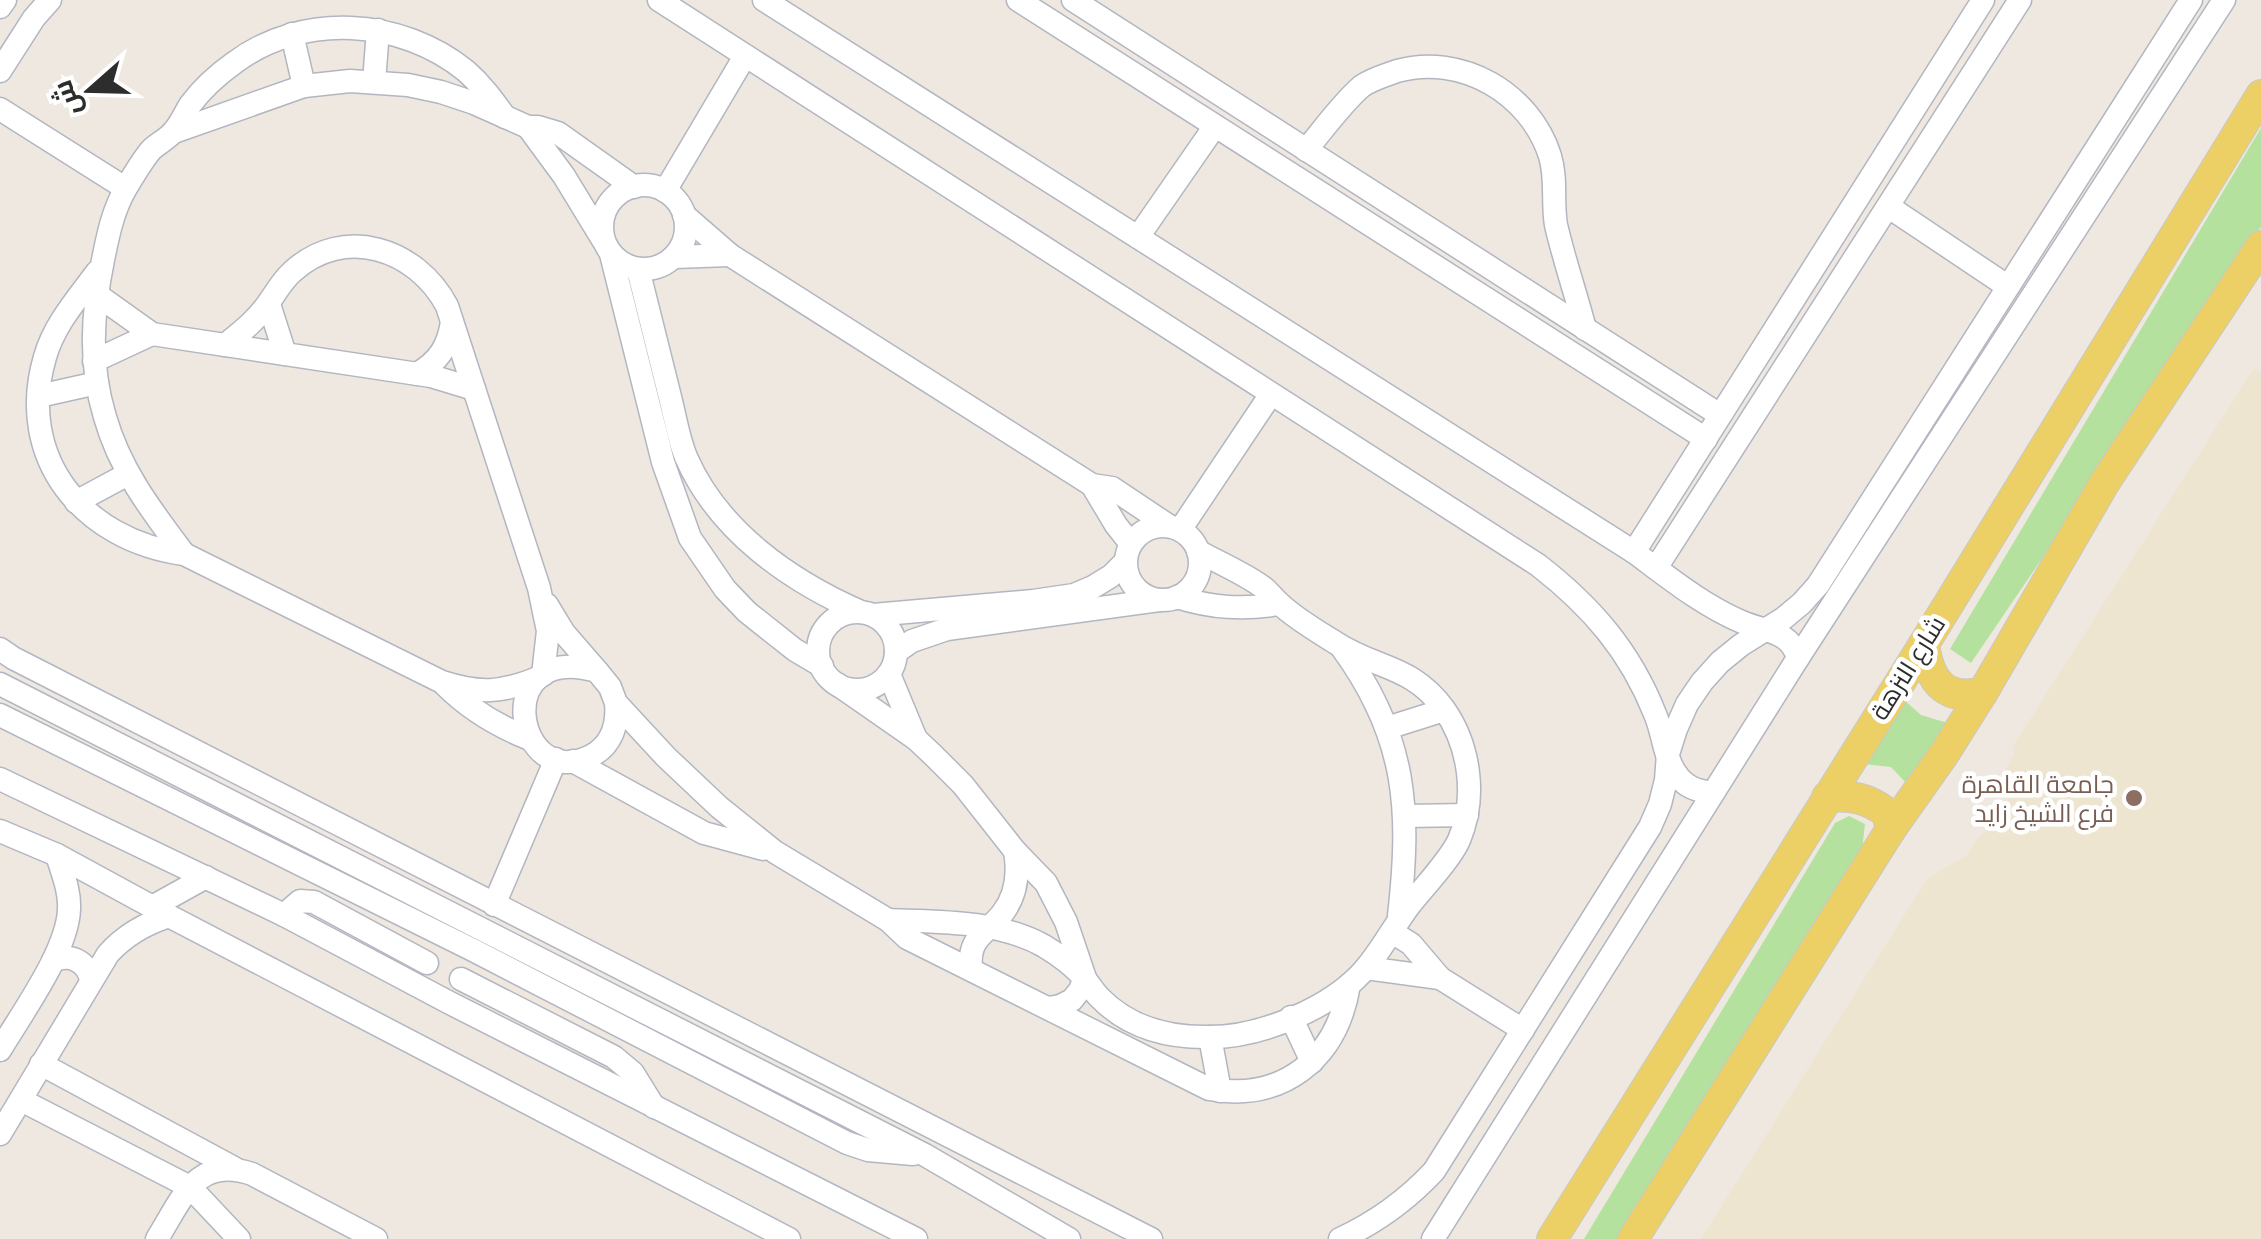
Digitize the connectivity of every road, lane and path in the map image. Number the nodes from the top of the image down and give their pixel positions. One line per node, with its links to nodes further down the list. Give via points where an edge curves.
1 (5, 0): 12 (street)
2 (50, 0): 17 (street)
3 (659, 0): 16 (street)
4 (764, 0): 32 (street)
5 (1018, 0): 23 (street)
6 (1073, 0): 13 (street)
7 (1112, 0): 13 (street)
8 (1983, 0): 52 (street)
9 (2020, 0): 30 (street)
10 (2190, 0): 39 (street)
11 (2224, 0): 73 (street)
12 (0, 7)
13 (1110, 24): 26 (street)
14 (378, 30): 15 (street); 18 (street); 22 (street, via 464,69)
15 (292, 34): 19 (street); 25 (street, via 236,61 200,94)
16 (746, 56): 29 (street); 50 (street)
17 (0, 71)
18 (374, 82): 19 (street); 22 (street, via 441,92)
19 (304, 86): 25 (street)
20 (2261, 95): 70 (main road, شارع النزهة)
21 (0, 109): 28 (street)
22 (505, 117): 24 (street)
23 (1215, 126): 32 (street); 53 (street)
24 (528, 127): 27 (street, via 558,133); 34 (street)
25 (174, 132): 28 (street)
26 (1306, 150): 43 (street); 43 (street, via 1364,85 1384,75 1430,66 1498,87 1529,116 1550,155 1555,220)
27 (634, 187): 29 (street); 34 (street, via 606,209)
28 (126, 188): 37 (street)
29 (665, 191): 31 (street)
30 (1889, 208): 39 (street); 63 (street)
31 (684, 214): 35 (street); 36 (street, via 686,233)
32 (1138, 237): 60 (street)
33 (2261, 246): 80 (main road, via 2105,482)
34 (608, 249): 38 (street); 54 (street)
35 (730, 254): 36 (street); 56 (street)
36 (674, 257): 38 (street)
37 (102, 265): 40 (street); 51 (street, via 54,334)
38 (638, 269): 54 (street)
39 (2007, 286): 69 (street, via 1818,585)
40 (96, 294): 44 (street); 47 (street)
41 (268, 304): 42 (street, via 312,257 354,246 376,248 429,278); 45 (street); 46 (street)
42 (452, 322): 48 (street, via 442,354); 49 (street)
43 (1585, 329): 52 (street)
44 (152, 334): 45 (street); 47 (street)
45 (225, 345): 46 (street)
46 (285, 354): 48 (street)
47 (96, 372): 51 (street); 55 (street, via 104,415)
48 (417, 374): 49 (street)
49 (474, 389): 64 (street)
50 (1271, 394): 58 (street); 87 (street, via 1569,589 1631,664)
51 (39, 396): 57 (street, via 43,442)
52 (1720, 415): 53 (street)
53 (1706, 438): 60 (street)
54 (674, 458): 68 (street, via 755,548 812,588); 76 (street, via 690,538 725,589)
55 (128, 474): 57 (street); 62 (street)
56 (1092, 484): 58 (street, via 1112,488); 61 (street)
57 (76, 502): 62 (street, via 116,534)
58 (1174, 528): 59 (street); 61 (street, via 1147,529)
59 (1198, 551): 65 (street, via 1192,586); 66 (street, via 1262,586)
60 (1634, 552): 63 (street)
61 (1128, 553): 65 (street, via 1126,571 1135,587); 67 (street, via 1093,587)
62 (184, 554): 78 (street)
63 (1656, 568): 69 (street)
64 (539, 588): 75 (street); 77 (street, via 548,631)
65 (1168, 598): 66 (street, via 1238,609); 67 (street)
66 (1280, 604): 71 (street)
67 (1034, 609): 68 (street); 74 (street, via 912,642)
68 (867, 613): 74 (street, via 890,630); 76 (street, via 850,612 822,632 818,655)
69 (1764, 631): 73 (street, via 1790,641); 87 (street, via 1702,682)
70 (1924, 644): 80 (main road, via 1938,682 1954,694); 91 (main road, شارع النزهة)
71 (1340, 646): 82 (street, via 1412,677); 84 (street)
72 (0, 649): 100 (street)
73 (1798, 658): 90 (street)
74 (893, 663): 76 (street, via 870,688 847,689); 85 (street)
75 (597, 671): 77 (street, via 567,666); 81 (street)
76 (829, 675): 85 (street)
77 (540, 677): 78 (street, via 490,692); 86 (street, via 523,708)
78 (442, 682): 86 (street, via 482,717)
79 (0, 684): 132 (street)
80 (1982, 692): 94 (main road)
81 (616, 703): 88 (street, via 617,719 602,748); 97 (street, via 692,782)
82 (1444, 710): 84 (street); 92 (street, via 1464,749)
83 (0, 715): 106 (street)
84 (1387, 728): 93 (street)
85 (916, 739): 96 (street)
86 (530, 740): 88 (street)
87 (1668, 754): 90 (street, via 1683,783); 121 (street, via 1650,827)
88 (564, 760): 97 (street, via 704,834); 100 (street)
89 (0, 779): 99 (street)
90 (1713, 793): 143 (street)
91 (1827, 797): 94 (main road, via 1864,799 1887,813); 144 (main road, شارع النزهة)
92 (1467, 815): 93 (street); 104 (street, via 1458,842)
93 (1406, 816): 104 (street)
94 (1891, 830): 145 (main road)
95 (0, 831): 98 (street)
96 (1015, 851): 105 (street, via 1016,884); 113 (street, via 1057,902)
97 (775, 852): 103 (street)
98 (57, 855): 101 (street); 108 (street, via 70,905)
99 (206, 877): 101 (street); 102 (street)
100 (494, 905): 141 (street)
101 (160, 912): 115 (street, via 108,954); 138 (street)
102 (284, 915): 109 (street, via 300,901 314,902); 116 (street)
103 (888, 920): 105 (street); 111 (street, via 907,938)
104 (1395, 926): 110 (street); 114 (street)
105 (989, 927): 111 (street, via 975,941); 113 (street, via 1041,945)
106 (441, 934): 107 (street); 109 (street)
107 (473, 950): 112 (street); 132 (street, via 847,1143)
108 (52, 961): 115 (street, via 73,958); 123 (street)
109 (427, 963): 116 (street)
110 (1366, 968): 114 (street); 117 (street)
111 (971, 969): 119 (street)
112 (461, 978): 118 (street); 129 (street, via 614,1057)
113 (1085, 978): 119 (street, via 1072,1000); 122 (street, via 1111,1009 1138,1025)
114 (1440, 978): 121 (street)
115 (91, 980): 125 (street)
116 (417, 986): 118 (street)
117 (1349, 986): 120 (street); 124 (street, via 1338,1027)
118 (450, 1003): 129 (street)
119 (1048, 1008): 126 (street)
120 (1291, 1018): 122 (street); 124 (street)
121 (1523, 1030): 142 (street, via 1434,1171 1392,1211)
122 (1210, 1037): 126 (street)
123 (0, 1050)
124 (1312, 1062): 126 (street, via 1260,1089)
125 (41, 1064): 127 (street); 128 (street)
126 (1220, 1091)
127 (21, 1100): 130 (street); 131 (street)
128 (113, 1102): 131 (street); 133 (street)
129 (655, 1108): 139 (street)
130 (0, 1134)
131 (94, 1136): 134 (street)
132 (925, 1156): 140 (street)
133 (234, 1168): 134 (street, via 215,1169); 137 (street)
134 (190, 1187): 135 (street); 136 (street)
135 (157, 1239)
136 (238, 1239)
137 (374, 1239)
138 (789, 1239)
139 (916, 1239)
140 (1068, 1239)
141 (1151, 1239)
142 (1341, 1239)
143 (1433, 1239)
144 (1552, 1239)
145 (1633, 1239)

